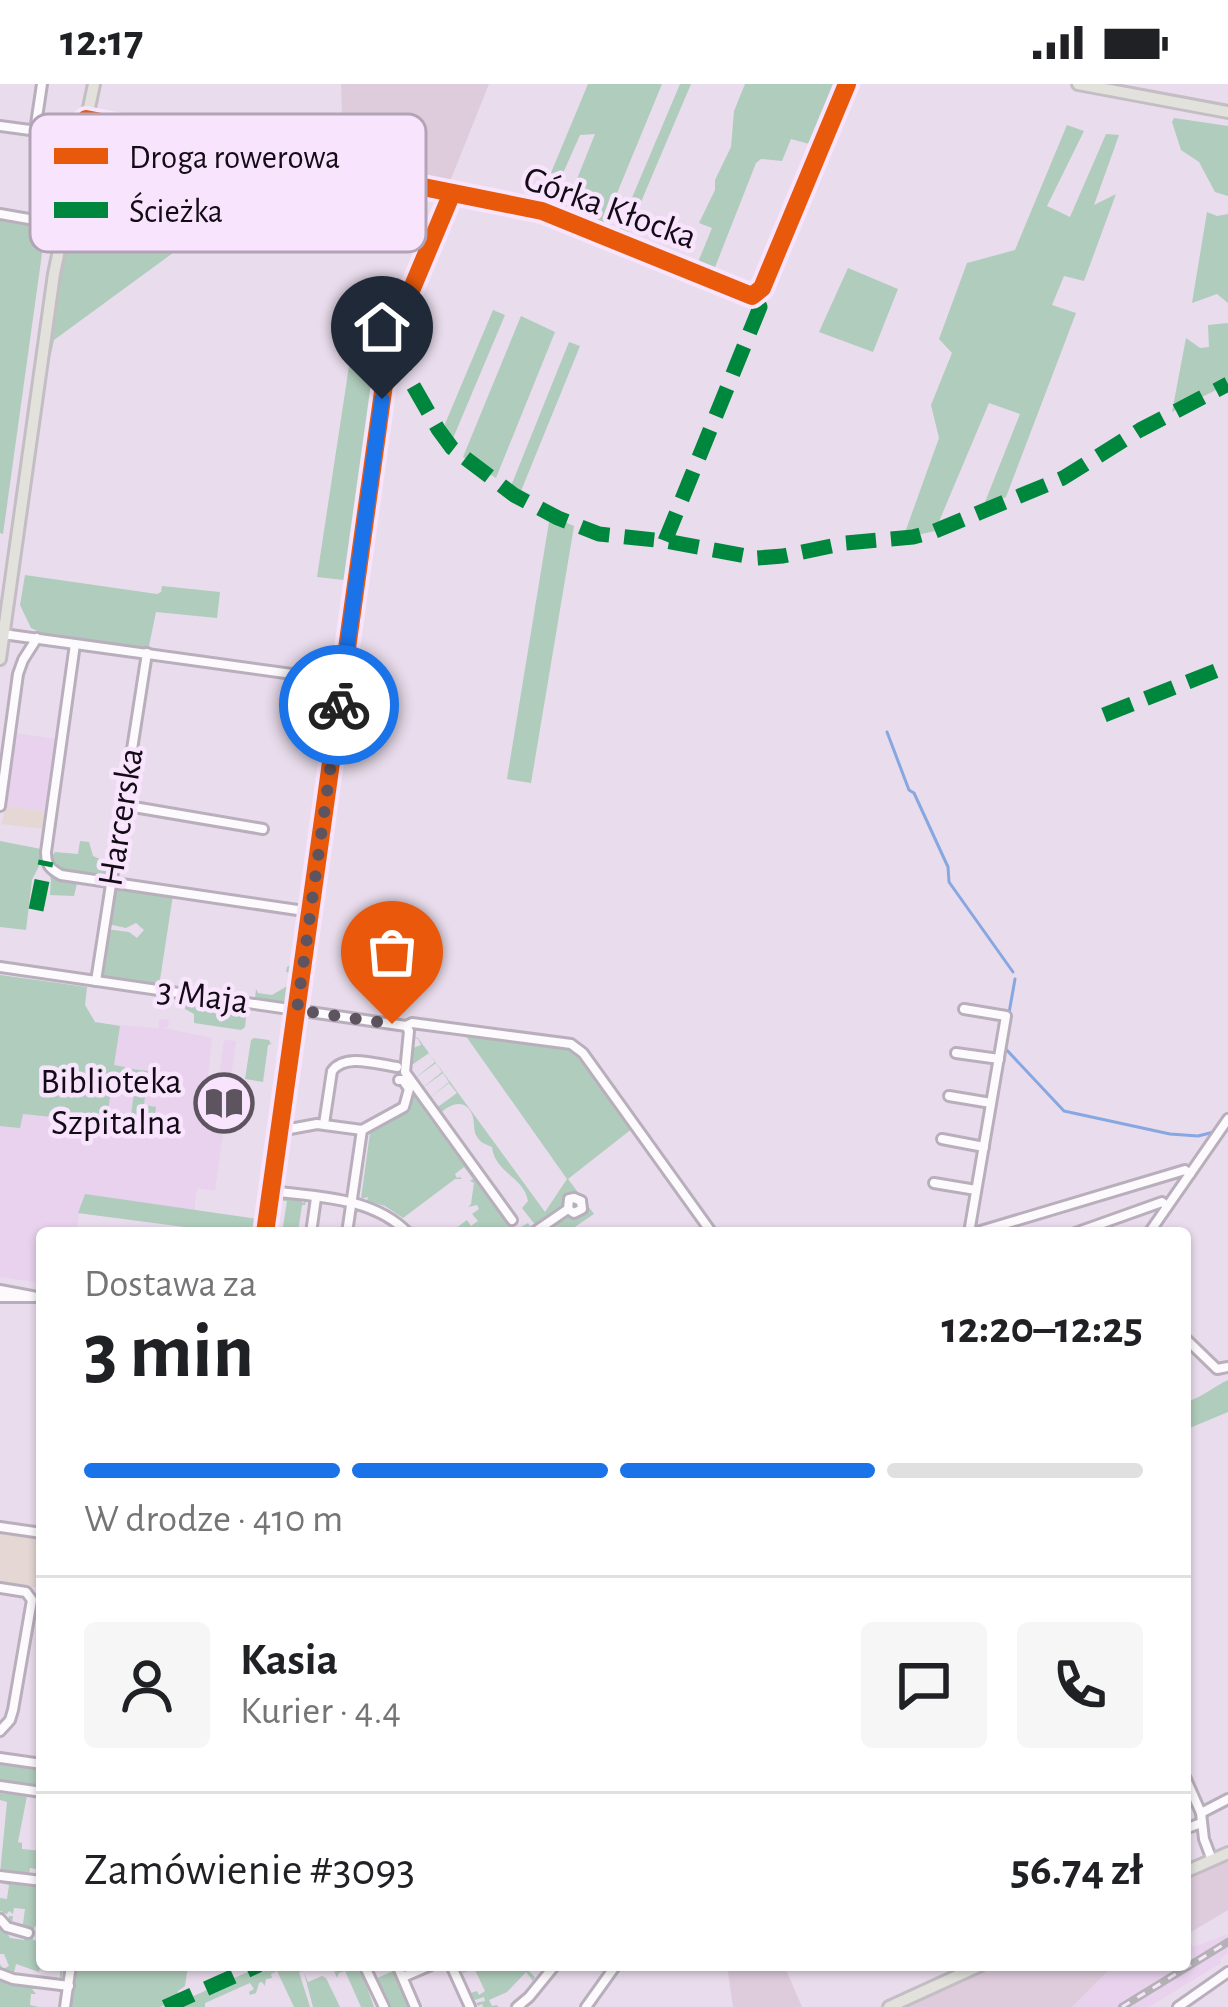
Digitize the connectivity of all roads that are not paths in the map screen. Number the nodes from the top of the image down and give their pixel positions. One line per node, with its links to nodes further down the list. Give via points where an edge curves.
1 (42, 84): 6 (street)
2 (94, 84): 7 (main road)
3 (847, 84): 11 (street, Górka Kłocka, via 755,295 542,211)
4 (1078, 84): 5 (main road)
5 (1228, 112)
6 (37, 114)
7 (87, 114)
8 (0, 126): 9 (street)
9 (30, 130)
10 (426, 188): 11 (street, Górka Kłocka)
11 (452, 193): 20 (street, via 388,356)
12 (0, 214): 13 (street)
13 (30, 219)
14 (59, 252): 15 (main road)
15 (3, 634): 16 (street); 19 (main road)
16 (37, 638): 17 (street); 22 (street, via 18,674)
17 (76, 644): 18 (street); 24 (street, via 46,852 49,868 61,875)
18 (148, 653): 20 (street); 21 (street, Harcerska)
19 (0, 658)
20 (343, 682): 25 (street)
21 (122, 805): 23 (street); 24 (street, Harcerska)
22 (0, 806)
23 (263, 829)
24 (110, 883): 25 (street); 27 (street, Harcerska)
25 (311, 912): 29 (street)
26 (0, 967): 27 (street, 3 Maja)
27 (96, 981): 29 (street, 3 Maja)
28 (964, 1009): 32 (street, via 1006,1016)
29 (297, 1010): 30 (street, 3 Maja); 40 (street)
30 (406, 1026): 51 (street, via 404,1072); 57 (street, 3 Maja, via 578,1047)
31 (956, 1053): 32 (street)
32 (998, 1059): 36 (street)
33 (397, 1067): 38 (street, via 336,1064)
34 (399, 1080): 39 (street, via 409,1089 404,1107)
35 (949, 1096): 36 (street)
36 (991, 1103): 42 (street)
37 (1228, 1119): 43 (street)
38 (325, 1124): 39 (street); 40 (street)
39 (362, 1130): 48 (street)
40 (279, 1132): 46 (street)
41 (942, 1139): 42 (street)
42 (984, 1147): 45 (street)
43 (1190, 1174): 49 (street); 59 (street)
44 (934, 1183): 45 (street)
45 (976, 1190): 58 (street)
46 (271, 1191): 47 (street); 52 (street)
47 (316, 1198): 48 (street); 53 (street)
48 (351, 1203): 54 (street); 55 (street)
49 (1167, 1206): 60 (street); 61 (street)
50 (568, 1209): 56 (street)
51 (512, 1220)
52 (266, 1227)
53 (312, 1227)
54 (348, 1227)
55 (400, 1227)
56 (542, 1227)
57 (708, 1227)
58 (973, 1227)
59 (992, 1227)
60 (1092, 1227)
61 (1153, 1227)
62 (0, 1293): 63 (street)
63 (36, 1298)
64 (1191, 1344): 65 (street, via 1217,1370)
65 (1228, 1367)
66 (0, 1526): 67 (street)
67 (36, 1531)
68 (3, 1588): 69 (street, via 26,1592 32,1606 14,1710)
69 (0, 1731)
70 (0, 1758): 71 (street)
71 (36, 1763)
72 (0, 1786): 73 (street)
73 (36, 1791)
74 (1191, 1792): 76 (street)
75 (1228, 1799): 76 (street)
76 (1201, 1818): 77 (street); 79 (street)
77 (1191, 1825)
78 (1228, 1853): 79 (main road)
79 (1212, 1860): 80 (main road)
80 (1191, 1869)
81 (0, 1876): 82 (street)
82 (36, 1880)
83 (0, 1918): 84 (street)
84 (28, 1933)
85 (70, 1971): 96 (street)
86 (367, 1971): 98 (street)
87 (400, 1971): 95 (street)
88 (413, 1971): 95 (street)
89 (454, 1971): 100 (street)
90 (550, 1971): 101 (street)
91 (612, 1971): 102 (street)
92 (968, 1971): 103 (main road)
93 (1228, 1972): 104 (street)
94 (0, 1974): 96 (street)
95 (403, 1978): 99 (street)
96 (69, 1986): 97 (street)
97 (65, 2007)
98 (384, 2007)
99 (415, 2007)
100 (470, 2007)
101 (517, 2007)
102 (586, 2007)
103 (889, 2007)
104 (1178, 2007)

